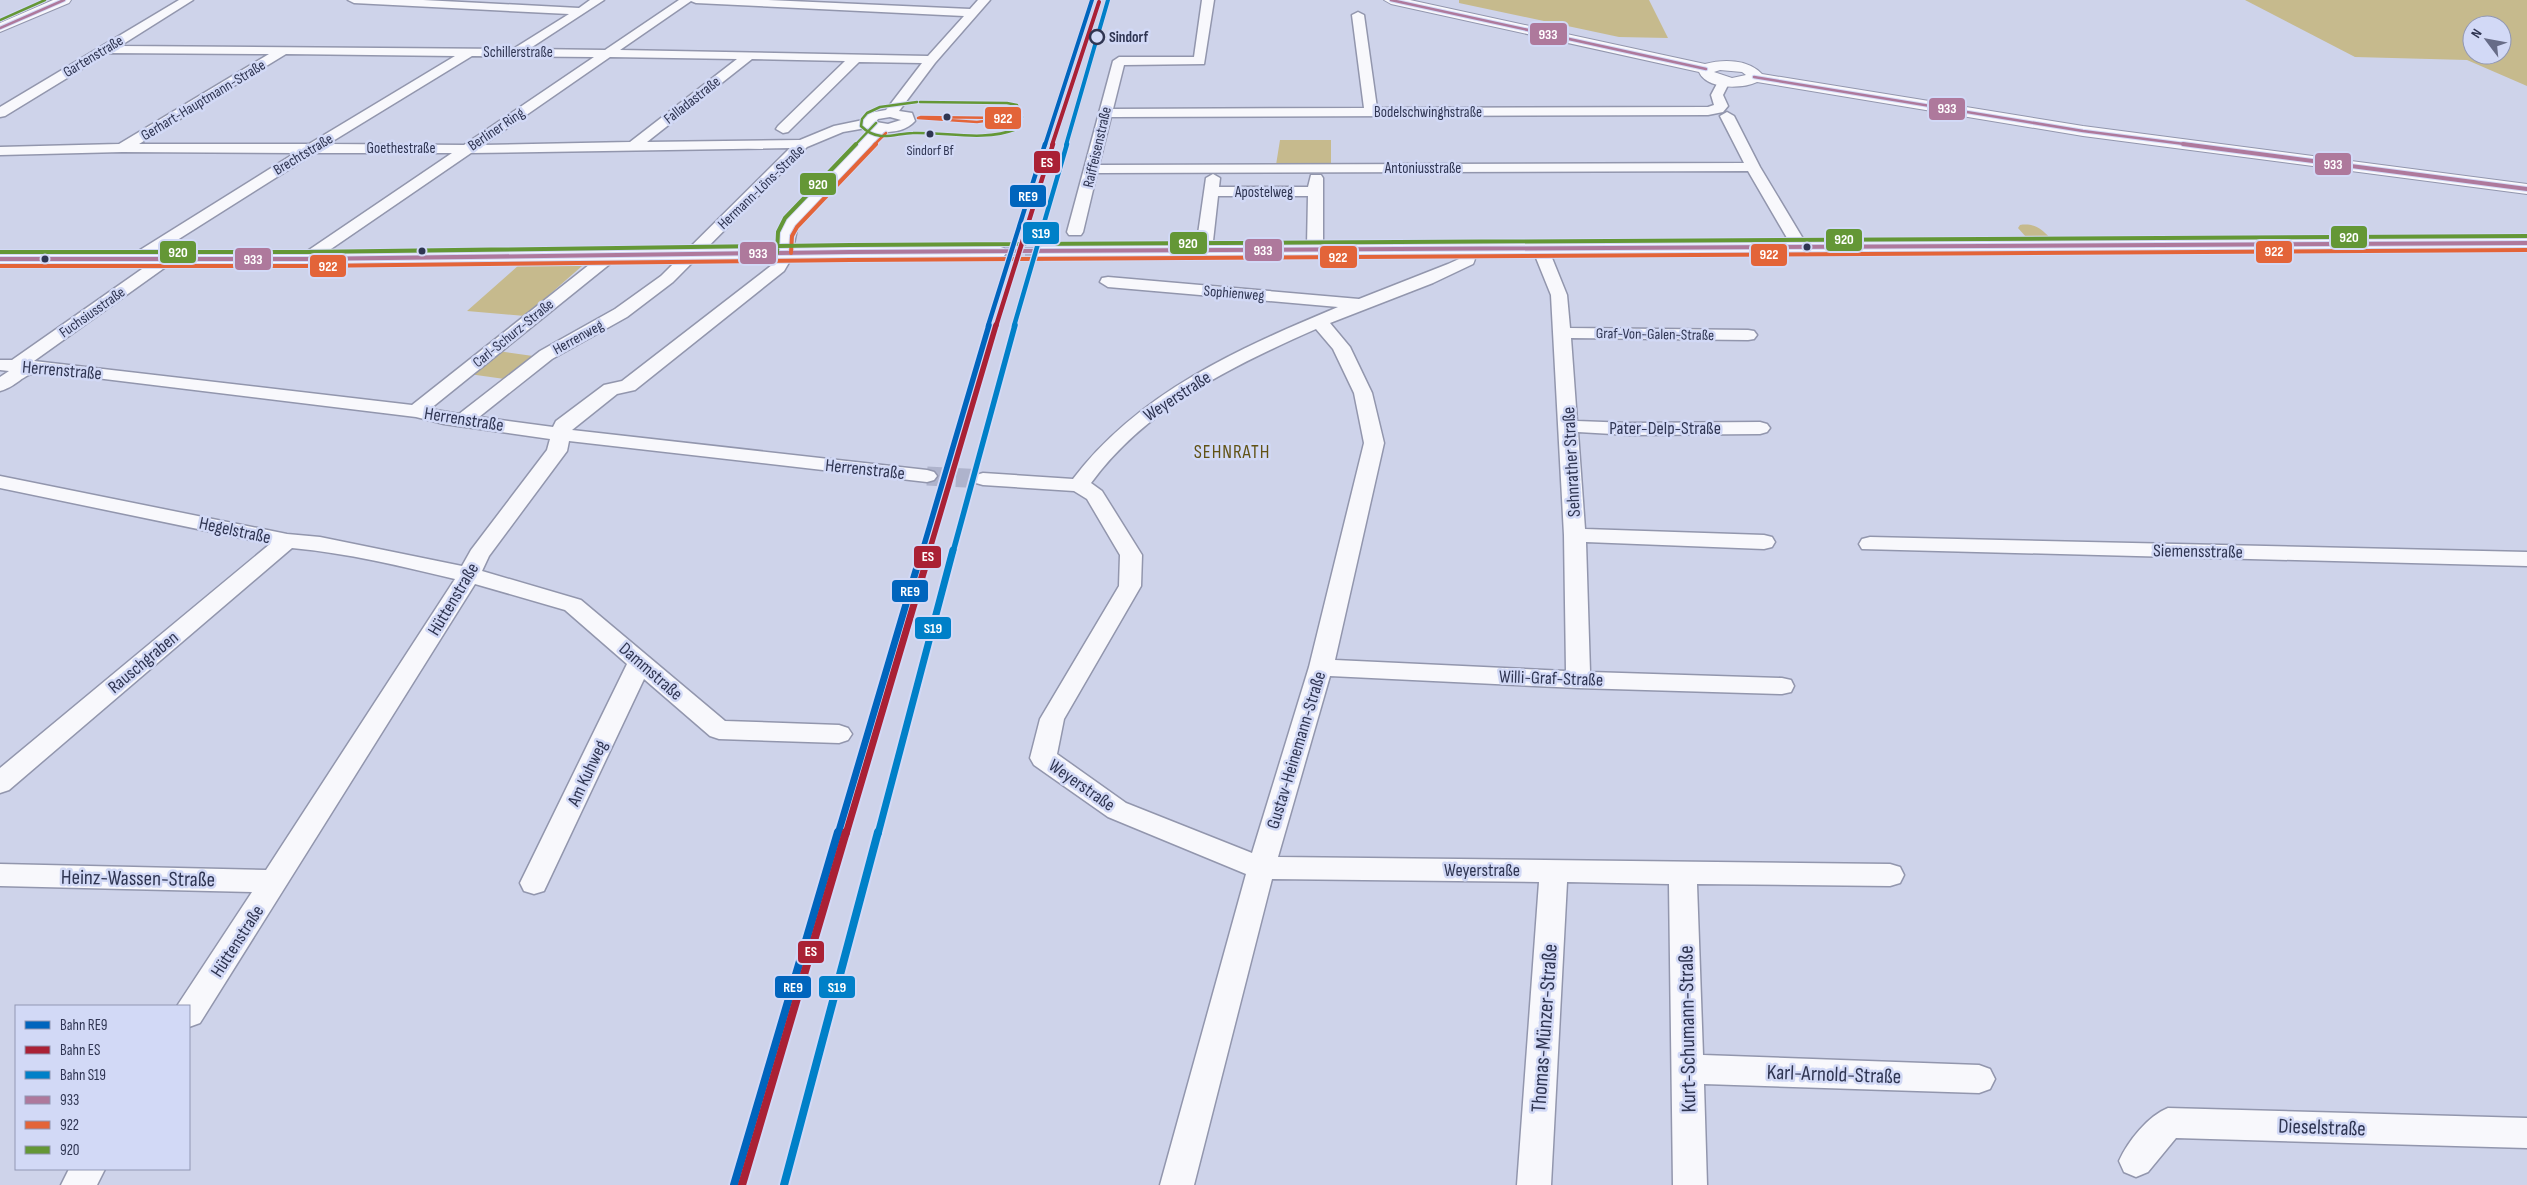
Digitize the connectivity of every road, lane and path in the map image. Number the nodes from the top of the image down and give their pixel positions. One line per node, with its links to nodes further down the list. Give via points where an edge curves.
1 (64, 0): 13 (street)
2 (187, 0): 14 (street, Gartenstraße)
3 (354, 0): 10 (street)
4 (598, 0): 10 (street)
5 (686, 0): 18 (street, Berliner Ring)
6 (696, 0): 11 (street)
7 (984, 0): 11 (street)
8 (1208, 0): 27 (street, Raiffeisenstraße, via 1200,61 1119,61)
9 (1391, 0): 22 (street)
10 (580, 11): 17 (street)
11 (973, 13): 21 (street)
12 (1358, 15): 25 (street)
13 (0, 28)
14 (105, 49): 15 (street, Schillerstraße); 26 (street, Gartenstraße)
15 (284, 51): 16 (street, Schillerstraße); 33 (street, Gerhart-Hauptmann-Straße)
16 (470, 52): 17 (street, Schillerstraße); 34 (street, Brechtstraße)
17 (517, 52): 18 (street, Schillerstraße)
18 (609, 53): 19 (street, Schillerstraße); 35 (street, Berliner Ring)
19 (749, 55): 20 (street, Schillerstraße); 32 (street, Falladastraße)
20 (857, 57): 21 (street, Schillerstraße); 30 (street)
21 (931, 60): 29 (street, Hermann-Löns-Straße, via 898,118)
22 (1706, 69): 23 (street, via 1733,65 1751,70); 24 (street, via 1707,74)
23 (1754, 77): 24 (street, via 1746,81); 37 (street, via 2083,132)
24 (1724, 81): 25 (street, Bodelschwinghstraße, via 1718,90 1721,106 1712,110)
25 (1371, 112): 27 (street, Bodelschwinghstraße)
26 (0, 113)
27 (1105, 113): 40 (street, Raiffeisenstraße)
28 (1727, 116): 38 (street)
29 (874, 125): 31 (street, Hermann-Löns-Straße, via 839,129); 55 (street, via 790,223 785,234)
30 (783, 129)
31 (802, 144): 32 (street, Goethestraße); 56 (street, Hermann-Löns-Straße)
32 (634, 146): 35 (street, Goethestraße)
33 (122, 148): 34 (street, Goethestraße); 36 (street, Goethestraße)
34 (313, 148): 35 (street, Goethestraße); 58 (street, Brechtstraße)
35 (466, 149): 61 (street, Berliner Ring)
36 (0, 151)
37 (2251, 154): 42 (street); 43 (street)
38 (1753, 167): 39 (street, Antoniusstraße); 50 (street)
39 (1316, 169): 41 (street, Antoniusstraße); 45 (street)
40 (1092, 170): 41 (street, Antoniusstraße); 46 (street, Raiffeisenstraße)
41 (1214, 170): 44 (street)
42 (2527, 182)
43 (2527, 189)
44 (1212, 191): 45 (street, Apostelweg); 47 (street)
45 (1316, 192): 49 (street)
46 (1075, 232)
47 (1205, 241)
48 (2527, 243): 50 (street)
49 (1315, 246)
50 (1800, 247): 51 (street)
51 (1540, 248): 52 (street); 65 (street, Sehnrather Straße, via 1558,295)
52 (1467, 249): 54 (street); 63 (street, Weyerstraße, via 1468,261 1448,272)
53 (997, 252): 55 (street)
54 (1043, 252)
55 (784, 253): 56 (street); 73 (street, Hüttenstraße, via 783,263 759,284 628,386 611,389 563,425)
56 (690, 255): 57 (street); 70 (street, Herrenweg, via 666,279 621,313 546,355)
57 (610, 256): 61 (street); 69 (street, Carl-Schurz-Straße)
58 (138, 258): 59 (street); 60 (street)
59 (168, 258): 61 (street); 67 (street, Fuchsiusstraße)
60 (0, 259)
61 (306, 259)
62 (1108, 282): 63 (street, Sophienweg)
63 (1359, 304): 64 (street, Weyerstraße)
64 (1319, 322): 77 (street, Weyerstraße, via 1225,364 1138,422 1101,456); 85 (street, Gustav-Heinemann-Straße, via 1341,347 1362,393 1374,443)
65 (1562, 333): 66 (street, Graf-Von-Galen-Straße); 71 (street, Sehnrather Straße)
66 (1748, 335)
67 (15, 366): 68 (street, Fuchsiusstraße); 69 (street, Herrenstraße)
68 (0, 385)
69 (416, 411): 70 (street, Herrenstraße)
70 (464, 420): 73 (street, Herrenstraße)
71 (1569, 426): 72 (street, Pater-Delp-Straße); 78 (street, Sehnrather Straße)
72 (1760, 428)
73 (561, 435): 74 (street, Herrenstraße); 83 (street, Hüttenstraße, via 557,452 479,555)
74 (927, 476)
75 (983, 479): 77 (street)
76 (0, 482): 79 (street, Hegelstraße)
77 (1079, 485): 90 (street, Weyerstraße, via 1095,496 1132,555 1130,586 1052,719 1044,758 1117,810)
78 (1575, 535): 80 (street); 86 (street, Sehnrather Straße)
79 (287, 541): 83 (street, Hegelstraße, via 320,544); 89 (street, Rauschgraben)
80 (1764, 542)
81 (1870, 544): 82 (street, Siemensstraße)
82 (2527, 559)
83 (470, 575): 84 (street, Dammstraße, via 574,605); 95 (street, Hüttenstraße)
84 (640, 662): 88 (street, Dammstraße, via 719,730); 96 (street, Am Kuhweg)
85 (1321, 667): 86 (street, Willi-Graf-Straße); 90 (street, Gustav-Heinemann-Straße)
86 (1578, 680): 87 (street, Willi-Graf-Straße)
87 (1782, 686)
88 (839, 734)
89 (0, 783)
90 (1261, 868): 91 (street, Weyerstraße); 104 (street, Gustav-Heinemann-Straße)
91 (1554, 870): 92 (street, Weyerstraße); 105 (street, Thomas-Münzer-Straße)
92 (1684, 874): 94 (street, Weyerstraße); 98 (street, Kurt-Schumann-Straße)
93 (0, 875): 95 (street, Heinz-Wassen-Straße)
94 (1890, 875)
95 (275, 881): 97 (street, Hüttenstraße)
96 (534, 883)
97 (190, 1012)
98 (1688, 1069): 99 (street, Karl-Arnold-Straße); 106 (street, Kurt-Schumann-Straße)
99 (1979, 1079)
100 (2527, 1133): 101 (street, Dieselstraße, via 2168,1123)
101 (2136, 1161)
102 (87, 1170): 103 (street)
103 (78, 1185)
104 (1177, 1185)
105 (1534, 1185)
106 (1690, 1185)

